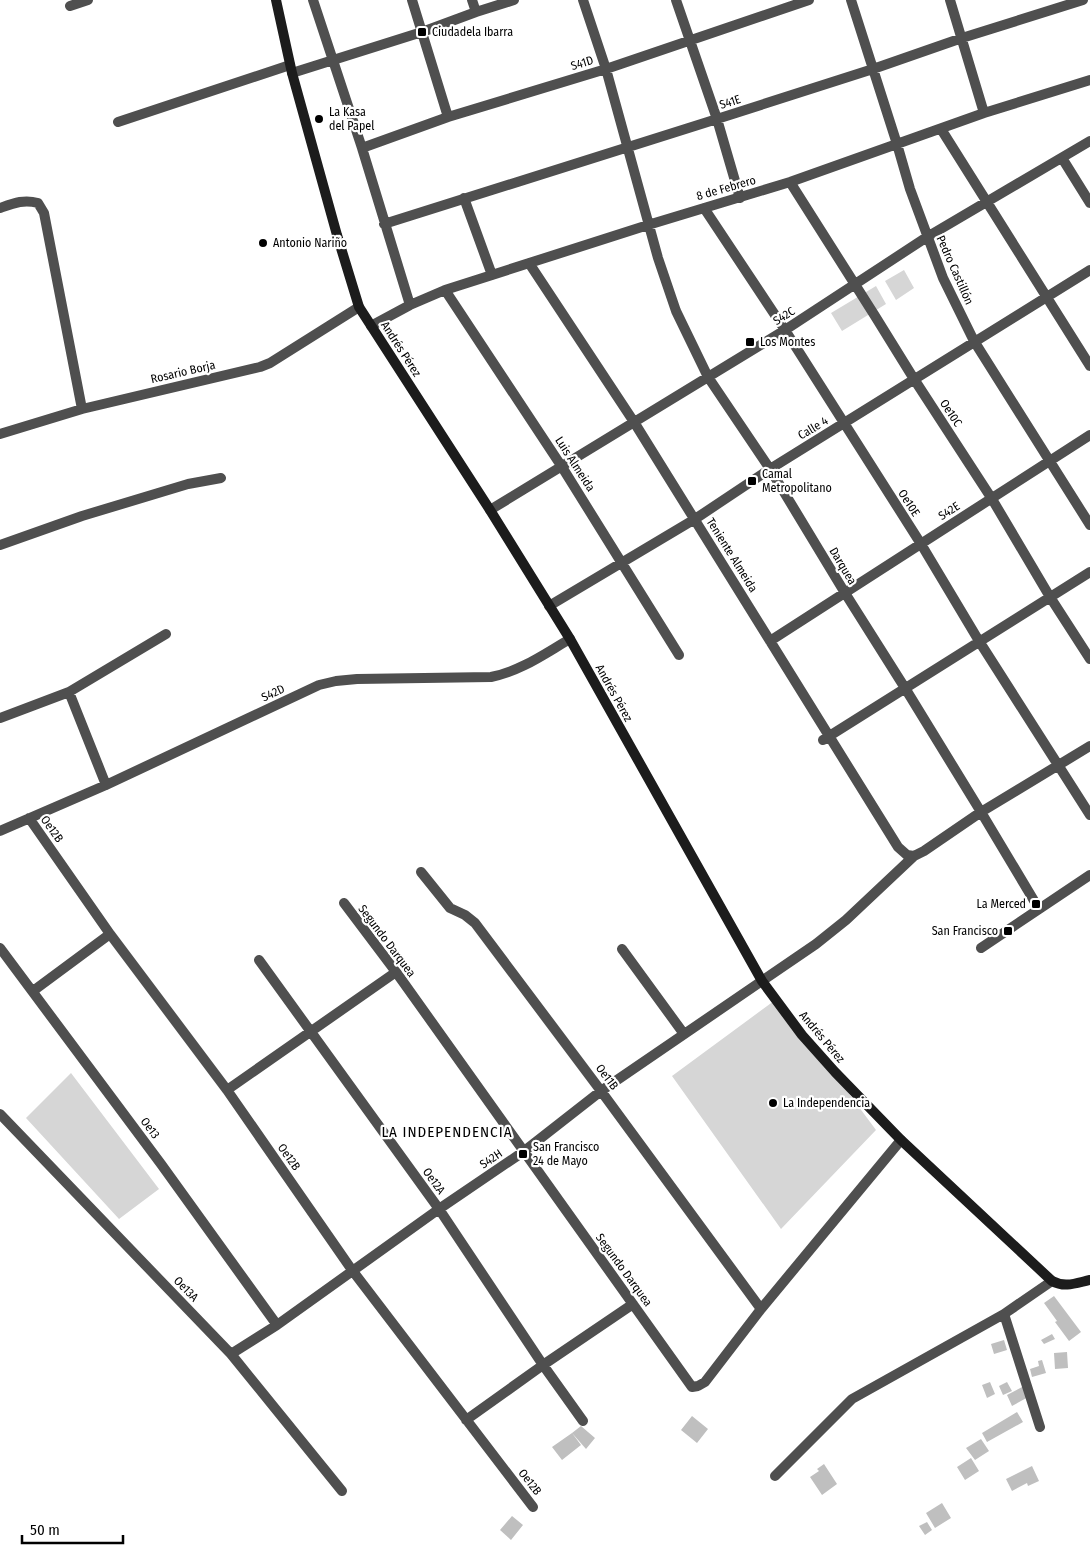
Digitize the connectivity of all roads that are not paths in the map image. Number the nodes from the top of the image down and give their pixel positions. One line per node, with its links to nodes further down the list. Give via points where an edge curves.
1 (88, 0): 13 (street)
2 (276, 0): 20 (street, Andrés Pérez)
3 (313, 0): 18 (street)
4 (412, 0): 15 (street)
5 (472, 0): 14 (street)
6 (514, 0): 14 (street)
7 (583, 0): 21 (street)
8 (676, 0): 17 (street)
9 (809, 0): 17 (street, S41D)
10 (851, 0): 19 (street, Pedro Castillón)
11 (950, 0): 16 (street)
12 (1083, 0): 16 (street, S41E)
13 (70, 6)
14 (476, 12): 15 (street)
15 (422, 32): 18 (street); 24 (street)
16 (962, 38): 19 (street, S41E); 23 (street)
17 (691, 41): 21 (street, S41D); 25 (street)
18 (333, 61): 20 (street); 30 (street)
19 (874, 68): 25 (street, S41E); 29 (street, Pedro Castillón)
20 (291, 69): 26 (street); 50 (street, Andrés Pérez)
21 (606, 69): 24 (street, S41D); 31 (street)
22 (1090, 80): 23 (street, 8 de Febrero)
23 (984, 113): 27 (street, 8 de Febrero)
24 (448, 117): 30 (street, S41D)
25 (717, 119): 31 (street, S41E); 35 (street)
26 (118, 122)
27 (941, 128): 29 (street, 8 de Febrero); 36 (street)
28 (1090, 141): 32 (street, S42C)
29 (897, 144): 33 (street, 8 de Febrero); 42 (street, Pedro Castillón)
30 (362, 148): 40 (street)
31 (627, 148): 34 (street, S41E); 41 (street)
32 (1062, 158): 36 (street, S42C); 37 (street)
33 (790, 182): 35 (street, 8 de Febrero); 46 (street, Oe10C)
34 (464, 198): 40 (street, S41E); 45 (street)
35 (740, 198): 39 (street, 8 de Febrero)
36 (986, 202): 42 (street, S42C); 48 (street)
37 (1090, 203)
38 (0, 208): 57 (street, via 29,200 38,203 44,213)
39 (704, 208): 41 (street, 8 de Febrero); 52 (street, Oe10E)
40 (384, 224): 49 (street)
41 (648, 225): 43 (street, 8 de Febrero); 55 (street, Darquea, via 676,311)
42 (927, 237): 46 (street, S42C); 53 (street, Pedro Castillón)
43 (529, 262): 45 (street, 8 de Febrero); 58 (street, Teniente Almeida)
44 (1090, 270): 48 (street, Calle 4)
45 (492, 275): 47 (street, 8 de Febrero)
46 (855, 284): 52 (street, S42C); 56 (street, Oe10C)
47 (445, 290): 49 (street, 8 de Febrero); 63 (street, Luis Almeida)
48 (1047, 297): 53 (street, Calle 4); 54 (street)
49 (410, 305): 51 (street, 8 de Febrero)
50 (359, 307): 51 (street, Andrés Pérez); 57 (street, Rosario Borja, via 260,367)
51 (371, 326): 67 (street, Andrés Pérez)
52 (784, 330): 55 (street, S42C); 59 (street, Oe10E)
53 (974, 341): 56 (street, Calle 4); 62 (street, Pedro Castillón)
54 (1090, 366)
55 (708, 377): 58 (street, S42C); 64 (street, Darquea)
56 (914, 379): 59 (street, Calle 4); 66 (street, Oe10C)
57 (82, 409): 60 (street, Rosario Borja)
58 (634, 422): 63 (street, S42C); 68 (street, Teniente Almeida)
59 (843, 424): 64 (street, Calle 4); 70 (street, Oe10E)
60 (0, 434)
61 (1090, 435): 62 (street, S42E)
62 (1050, 461): 66 (street, S42E); 69 (street, Pedro Castillón)
63 (562, 467): 67 (street, S42C); 72 (street, Luis Almeida)
64 (770, 469): 68 (street, Calle 4); 74 (street, Darquea)
65 (221, 478): 71 (street, via 180,486 82,516)
66 (992, 499): 70 (street, S42E); 75 (street, Oe10C)
67 (490, 510): 76 (street, Andrés Pérez)
68 (695, 519): 72 (street, Calle 4); 79 (street, Teniente Almeida)
69 (1090, 525)
70 (921, 544): 74 (street, S42E); 80 (street, Oe10E)
71 (0, 546)
72 (622, 564): 76 (street, Calle 4); 81 (street, Luis Almeida)
73 (1090, 572): 75 (street)
74 (845, 593): 79 (street, S42E); 83 (street, Darquea)
75 (1050, 597): 80 (street); 82 (street, Oe10C)
76 (549, 606): 78 (street, Andrés Pérez)
77 (166, 634): 84 (street)
78 (570, 639): 89 (street, S42D, via 520,669 498,676 357,679 320,685); 105 (street, Andrés Pérez)
79 (770, 641): 86 (street, Teniente Almeida)
80 (980, 641): 83 (street); 88 (street, Oe10E)
81 (679, 654)
82 (1090, 659)
83 (905, 688): 86 (street); 90 (street, Darquea)
84 (68, 692): 85 (street); 89 (street)
85 (0, 718)
86 (826, 737): 94 (street, Teniente Almeida, via 898,847 907,855)
87 (1090, 746): 88 (street, S42H)
88 (1059, 766): 90 (street, S42H); 91 (street, Oe10E)
89 (106, 785): 92 (street, S42D)
90 (981, 812): 94 (street, S42H); 98 (street, Darquea)
91 (1090, 815)
92 (29, 818): 93 (street, S42D); 99 (street, Oe12B)
93 (0, 831)
94 (914, 856): 105 (street, S42H, via 846,920)
95 (421, 872): 110 (street, Oe11B, via 450,908 476,923)
96 (1090, 875): 98 (street)
97 (344, 904): 104 (street, Segundo Darquea)
98 (1039, 909): 101 (street)
99 (110, 934): 106 (street); 109 (street, Oe12B)
100 (0, 948): 106 (street, Oe13)
101 (981, 948)
102 (622, 949): 108 (street)
103 (259, 960): 107 (street, Oe12A)
104 (396, 972): 107 (street); 113 (street, Segundo Darquea)
105 (762, 981): 108 (street, S42H); 112 (street, Andrés Pérez, via 802,1035)
106 (33, 991): 121 (street, Oe13)
107 (312, 1031): 109 (street); 114 (street, Oe12A)
108 (684, 1034): 110 (street, S42H)
109 (227, 1090): 115 (street, Oe12B)
110 (602, 1091): 113 (street, S42H); 119 (street, Oe11B)
111 (0, 1114): 122 (street, Oe13A)
112 (901, 1140): 117 (street, Andrés Pérez); 119 (street, Segundo Darquea)
113 (523, 1152): 114 (street, S42H); 118 (street, Segundo Darquea)
114 (439, 1208): 115 (street, S42H); 123 (street, Oe12A)
115 (352, 1270): 121 (street, S42H); 124 (street, Oe12B)
116 (1090, 1280): 117 (street, via 1067,1285)
117 (1052, 1281): 120 (street)
118 (633, 1304): 119 (street, Segundo Darquea, via 695,1388 705,1382); 123 (street)
119 (761, 1309)
120 (1004, 1314): 126 (street); 127 (street, via 852,1399)
121 (277, 1325): 122 (street, S42H)
122 (231, 1354): 128 (street, Oe13A)
123 (543, 1365): 124 (street); 125 (street, Oe12A)
124 (466, 1420): 129 (street, Oe12B)
125 (583, 1421)
126 (1040, 1427)
127 (775, 1476)
128 (342, 1491)
129 (533, 1507)

